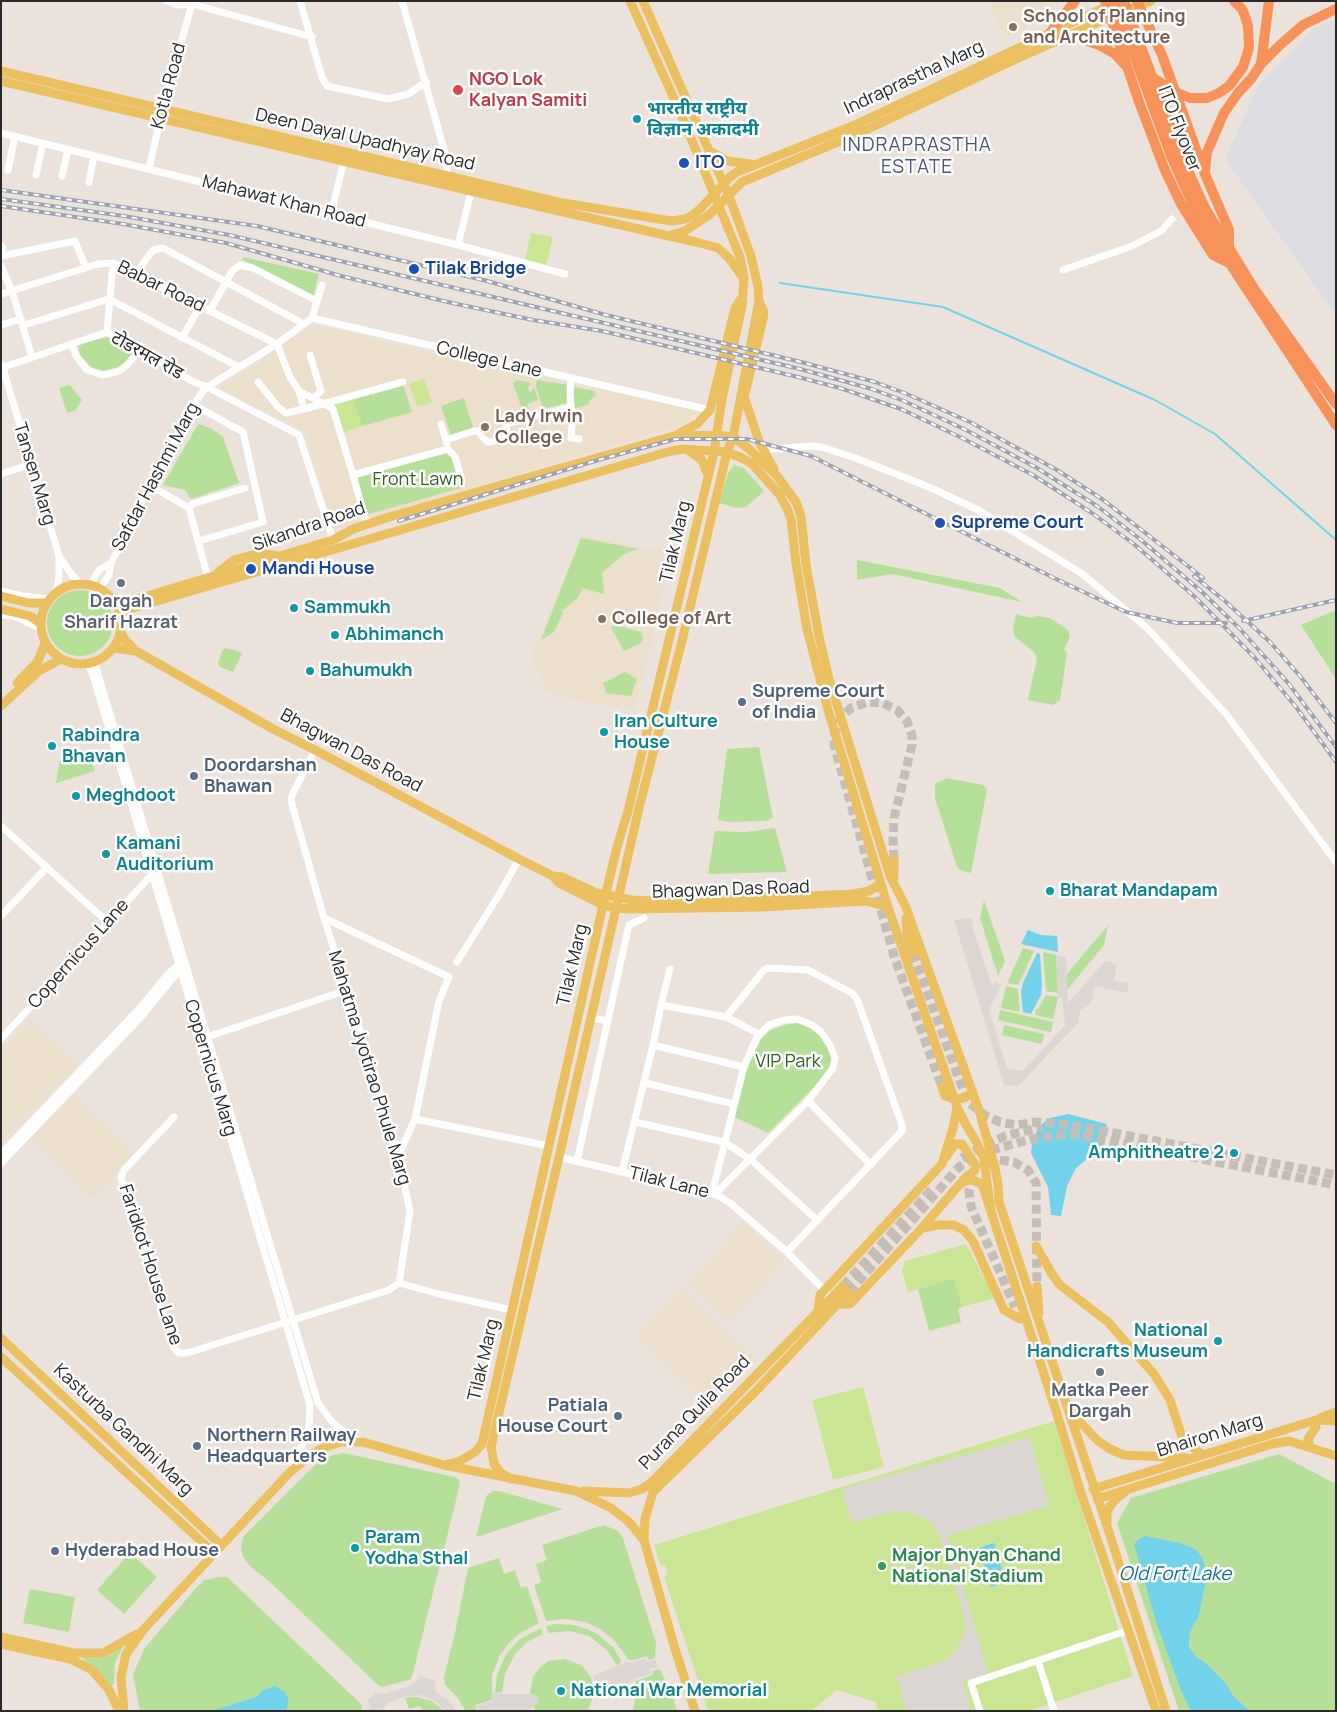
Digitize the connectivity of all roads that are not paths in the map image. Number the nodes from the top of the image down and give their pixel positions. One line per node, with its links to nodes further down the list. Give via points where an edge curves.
1 (167, 1): 12 (street, via 178,5)
2 (300, 1): 18 (street)
3 (402, 1): 26 (street)
4 (630, 1): 46 (main road)
5 (644, 1): 32 (main road)
6 (1076, 1): 17 (highway)
7 (1118, 1): 13 (main road, Indraprastha Marg)
8 (1124, 1): 24 (highway, ITO Flyover)
9 (1151, 1): 14 (main road, Indraprastha Marg)
10 (1234, 1): 24 (highway, via 1242,9 1248,26 1248,48 1243,67 1229,86 1213,96 1198,99 1180,95)
11 (1269, 1): 21 (highway)
12 (194, 2): 18 (street); 27 (street, Kotla Road)
13 (1109, 3): 16 (highway); 17 (main road, Indraprastha Marg); 49 (highway, ITO Flyover, via 1171,156)
14 (1138, 4): 16 (main road, Indraprastha Marg); 20 (highway)
15 (1336, 9): 21 (highway, via 1303,25)
16 (1110, 17): 19 (main road, Indraprastha Marg); 22 (highway)
17 (1050, 33): 35 (main road, Indraprastha Marg, via 855,125)
18 (312, 37): 26 (street, via 322,77 330,87 388,99 408,94)
19 (1062, 38): 22 (highway, via 1080,38 1099,45 1115,54); 47 (main road, Indraprastha Marg, via 864,131 738,184)
20 (1162, 55): 22 (highway, via 1152,53 1140,57); 38 (highway)
21 (1261, 64): 38 (highway, via 1224,112 1207,152)
22 (1127, 67): 57 (highway, via 1164,168 1181,204 1213,256)
23 (1, 71): 27 (main road, Deen Dayal Upadhyay Road)
24 (1152, 76): 49 (highway, ITO Flyover)
25 (1, 81): 27 (main road, Deen Dayal Upadhyay Road)
26 (426, 82): 40 (street)
27 (161, 114): 34 (main road, Deen Dayal Upadhyay Road); 36 (street, Kotla Road); 40 (main road, Deen Dayal Upadhyay Road)
28 (1, 133): 29 (street, Mahawat Khan Road)
29 (15, 136): 30 (street, Mahawat Khan Road); 37 (street)
30 (42, 143): 31 (street, Mahawat Khan Road); 39 (street)
31 (68, 149): 33 (street, Mahawat Khan Road); 41 (street)
32 (708, 149): 35 (main road, via 727,161); 43 (main road)
33 (94, 156): 36 (street, Mahawat Khan Road); 42 (street)
34 (344, 162): 44 (main road, Deen Dayal Upadhyay Road); 50 (street)
35 (758, 164): 43 (main road, Indraprastha Marg, via 737,172)
36 (149, 169): 50 (street, Mahawat Khan Road)
37 (8, 170)
38 (1205, 174): 55 (highway, via 1229,230)
39 (36, 175)
40 (448, 175): 44 (street); 45 (main road, Deen Dayal Upadhyay Road)
41 (62, 176)
42 (89, 182)
43 (724, 184): 46 (main road, Deen Dayal Upadhyay Road); 47 (main road)
44 (446, 185): 45 (main road, Deen Dayal Upadhyay Road)
45 (472, 187): 46 (main road, Deen Dayal Upadhyay Road, via 671,221 693,215); 52 (main road, Deen Dayal Upadhyay Road); 54 (street)
46 (714, 193): 48 (main road)
47 (730, 200): 48 (main road, Indraprastha Marg); 70 (main road, via 751,256)
48 (719, 205): 52 (main road, Indraprastha Marg, via 685,231); 64 (main road, via 740,257)
49 (1201, 210): 55 (highway, ITO Flyover); 57 (highway, ITO Flyover)
50 (330, 214): 54 (street, Mahawat Khan Road)
51 (1172, 219): 61 (street, via 1161,231 1132,246)
52 (668, 235): 64 (main road, Deen Dayal Upadhyay Road, via 718,248)
53 (1, 245): 56 (street)
54 (458, 245): 63 (street, Mahawat Khan Road)
55 (1229, 249): 96 (highway, ITO Flyover)
56 (1, 255): 60 (street, via 75,241)
57 (1228, 262): 102 (highway, ITO Flyover)
58 (113, 263): 60 (street, Babar Road); 62 (street, Babar Road); 69 (street)
59 (1, 266): 67 (street)
60 (86, 268): 67 (street, Babar Road)
61 (1063, 270)
62 (135, 274): 65 (street, via 153,250 162,248); 72 (street, Babar Road)
63 (565, 274)
64 (744, 278): 94 (main road, via 743,297 735,308)
65 (226, 282): 71 (street, via 236,267 247,266); 73 (street); 76 (street)
66 (322, 285): 71 (street)
67 (12, 290): 68 (street, Babar Road); 75 (street)
68 (1, 293)
69 (109, 299): 75 (street); 78 (street); 79 (street)
70 (759, 300): 92 (main road, via 763,319); 105 (main road, via 741,388)
71 (317, 301): 74 (street)
72 (200, 306): 73 (street, Babar Road); 79 (street)
73 (210, 311): 81 (street, Babar Road)
74 (312, 318): 76 (street); 87 (street, College Lane)
75 (23, 322): 77 (street); 84 (street)
76 (304, 324): 81 (street)
77 (1, 325)
78 (107, 332): 80 (street, टोडरमल रोड); 82 (street, टोडरमल रोड)
79 (182, 338): 86 (street)
80 (71, 344): 82 (street, via 87,370 103,375 119,372); 84 (street, टोडरमल रोड)
81 (277, 344): 86 (street, Safdar Hashmi Marg); 91 (street, via 290,377)
82 (139, 351): 90 (street, टोडरमल रोड)
83 (310, 355): 93 (street, via 321,391)
84 (32, 357): 85 (street, टोडरमल रोड)
85 (2, 366): 115 (street, Tansen Marg)
86 (239, 367): 90 (street, Safdar Hashmi Marg)
87 (572, 379): 98 (street); 100 (street, College Lane)
88 (258, 382): 99 (street, via 286,413)
89 (403, 382): 95 (street)
90 (207, 387): 97 (street, Safdar Hashmi Marg); 127 (street, टोडरमल रोड, via 302,438)
91 (299, 390): 93 (street); 99 (street)
92 (744, 397): 105 (main road); 111 (main road)
93 (314, 398): 95 (street)
94 (718, 398): 100 (main road); 103 (main road, Tilak Marg)
95 (322, 403): 99 (street); 117 (street, via 333,410)
96 (1336, 404)
97 (194, 405): 128 (street, via 243,432 263,522); 130 (street, Safdar Hashmi Marg)
98 (571, 407): 106 (street, via 571,438); 107 (street, via 510,423 506,426 508,436 491,442 477,431)
99 (304, 409)
100 (710, 410): 104 (main road, via 697,424)
101 (441, 424): 107 (street)
102 (1336, 425)
103 (717, 435): 104 (main road, Sikandra Road); 105 (main road, Sikandra Road); 112 (main road, Tilak Marg)
104 (674, 436): 108 (main road, Sikandra Road)
105 (735, 438): 113 (main road, Tilak Marg); 119 (main road)
106 (579, 439)
107 (446, 440): 109 (street)
108 (659, 440): 114 (main road, via 668,446); 126 (main road, Sikandra Road)
109 (448, 449): 117 (street); 120 (street, via 455,457)
110 (686, 449): 112 (main road, Sikandra Road); 114 (main road, Sikandra Road); 118 (main road, via 702,460)
111 (764, 450): 119 (main road); 158 (street, via 810,446 853,457 978,510 1081,573 1147,628 1226,714)
112 (714, 452): 113 (main road, Sikandra Road); 118 (main road, Tilak Marg)
113 (727, 452): 124 (main road, via 752,464); 151 (main road, Tilak Marg)
114 (662, 453): 142 (main road, Sikandra Road)
115 (31, 464): 116 (street); 129 (street, Tansen Marg)
116 (1, 474)
117 (353, 475): 126 (street)
118 (708, 475): 150 (main road, Tilak Marg)
119 (777, 476): 122 (main road)
120 (462, 481)
121 (245, 488): 125 (street, via 192,504)
122 (787, 488): 124 (main road); 163 (main road, via 801,516 808,572 829,680 890,876)
123 (156, 489): 125 (street)
124 (779, 493): 162 (main road, via 791,519 807,629 821,688)
125 (189, 508): 128 (street)
126 (367, 525): 127 (main road, Sikandra Road)
127 (333, 540): 131 (main road, Sikandra Road)
128 (199, 541): 131 (street)
129 (59, 556): 132 (street, Tansen Marg); 136 (street, Tansen Marg, via 60,578)
130 (111, 562): 133 (street, via 99,570); 134 (street, Safdar Hashmi Marg, via 109,575)
131 (211, 577): 139 (main road, Sikandra Road)
132 (80, 584): 133 (main road); 136 (main road)
133 (90, 585): 134 (main road)
134 (100, 588): 139 (main road)
135 (1, 591): 138 (street)
136 (56, 592): 138 (main road)
137 (1, 596): 138 (main road, via 28,603)
138 (47, 601): 143 (main road)
139 (115, 602): 142 (main road)
140 (1, 609): 143 (main road, via 30,616)
141 (1, 614): 143 (street)
142 (119, 614): 144 (main road)
143 (40, 626): 145 (main road)
144 (120, 631): 146 (main road); 147 (main road, Bhagwan Das Road)
145 (45, 643): 148 (main road); 152 (main road, via 38,661)
146 (113, 648): 147 (main road, Bhagwan Das Road); 149 (main road)
147 (136, 651): 154 (main road, Bhagwan Das Road)
148 (61, 659): 149 (main road, via 73,663); 153 (main road, via 39,671)
149 (91, 662): 160 (street, Copernicus Marg)
150 (662, 670): 151 (main road); 164 (main road, Tilak Marg)
151 (674, 673): 165 (main road, Tilak Marg)
152 (1, 700)
153 (1, 706)
154 (315, 750): 156 (main road, Bhagwan Das Road); 172 (street, Mahatma Jyotirao Phule Marg, via 291,801)
155 (1, 826): 159 (street)
156 (518, 859): 161 (main road, Bhagwan Das Road); 176 (street)
157 (894, 860): 163 (main road)
158 (1336, 862)
159 (47, 867): 171 (street); 174 (street)
160 (154, 871): 177 (street, Copernicus Marg); 187 (street, Copernicus Lane)
161 (553, 876): 164 (main road, Bhagwan Das Road); 167 (main road, Bhagwan Das Road, via 558,883)
162 (881, 884): 166 (main road, Bhagwan Das Road, via 866,892); 169 (main road)
163 (897, 889): 168 (main road)
164 (606, 895): 165 (main road, Bhagwan Das Road); 167 (main road, Tilak Marg)
165 (618, 898): 166 (main road, Bhagwan Das Road, via 645,902); 170 (main road, Tilak Marg)
166 (827, 899): 169 (main road, Bhagwan Das Road, via 866,901); 170 (main road, Bhagwan Das Road)
167 (603, 905): 170 (main road, Bhagwan Das Road); 200 (main road, Tilak Marg)
168 (905, 906): 175 (main road, via 907,933); 192 (main road)
169 (888, 907): 194 (main road)
170 (616, 908): 183 (main road, Tilak Marg)
171 (1, 916)
172 (324, 918): 179 (street, Mahatma Jyotirao Phule Marg); 197 (street, via 449,977 440,1001)
173 (644, 918): 184 (street, via 628,929)
174 (104, 919)
175 (913, 953)
176 (457, 962)
177 (182, 965): 181 (street, Copernicus Marg); 201 (street); 206 (street, via 141,1017)
178 (670, 969): 180 (street)
179 (347, 990): 186 (street); 202 (street, Mahatma Jyotirao Phule Marg)
180 (661, 1005): 182 (street); 188 (street)
181 (198, 1016): 186 (street, Copernicus Marg); 227 (street, Copernicus Marg)
182 (726, 1017): 185 (street); 208 (street, via 768,968 808,970 852,993 857,999 902,1129)
183 (591, 1018): 184 (street); 203 (main road, Tilak Marg)
184 (608, 1022): 205 (street)
185 (759, 1034): 189 (street); 193 (street, via 778,1021 797,1019 812,1025 827,1040 833,1051 833,1068)
186 (207, 1037): 226 (street, Copernicus Marg)
187 (1, 1039)
188 (653, 1046): 189 (street); 190 (street)
189 (744, 1067): 195 (street)
190 (644, 1084): 195 (street); 198 (street)
191 (942, 1087): 194 (main road, via 945,1096)
192 (973, 1092): 194 (main road); 228 (main road, via 995,1168 999,1202)
193 (808, 1101): 204 (street); 208 (street)
194 (956, 1103): 207 (main road, Purana Quila Road, via 953,1128); 212 (main road, via 984,1159)
195 (734, 1104): 199 (street)
196 (174, 1117): 227 (street, Faridkot House Lane, via 121,1177 174,1348 179,1354 187,1353)
197 (415, 1120): 200 (street); 202 (street)
198 (635, 1122): 199 (street); 209 (street)
199 (724, 1142): 204 (street); 211 (street)
200 (549, 1146): 223 (main road, Tilak Marg)
201 (1, 1154)
202 (398, 1156): 217 (street, Mahatma Jyotirao Phule Marg, via 410,1214)
203 (560, 1157): 205 (street, Tilak Lane); 246 (main road, Tilak Marg, via 491,1447 494,1464)
204 (750, 1159): 211 (street); 213 (street)
205 (577, 1161): 209 (street, Tilak Lane)
206 (1, 1163)
207 (942, 1164): 210 (main road, via 954,1145 962,1144 976,1167); 220 (main road, Purana Quila Road)
208 (871, 1165): 213 (street)
209 (622, 1172): 211 (street, Tilak Lane)
210 (958, 1184): 212 (main road, via 972,1180 982,1184); 214 (main road)
211 (714, 1193): 216 (street, Tilak Lane)
212 (991, 1212): 225 (main road)
213 (817, 1220): 216 (street)
214 (922, 1228): 221 (main road, via 850,1304); 225 (main road, via 954,1225 964,1230 973,1241 1004,1310)
215 (1036, 1246): 241 (main road, via 1060,1285 1108,1322 1154,1374 1170,1400 1180,1436)
216 (787, 1252): 220 (street, Tilak Lane)
217 (400, 1283): 223 (street); 226 (street, via 389,1290)
218 (1037, 1286): 228 (main road)
219 (846, 1289): 221 (main road)
220 (825, 1290): 221 (street, Tilak Lane); 224 (main road, Purana Quila Road, via 820,1295)
221 (835, 1300): 224 (main road, Purana Quila Road); 252 (main road, Purana Quila Road, via 754,1393 653,1492)
222 (1015, 1308): 225 (main road)
223 (512, 1310): 244 (main road, Tilak Marg, via 482,1444 476,1452 460,1461)
224 (818, 1311): 250 (main road, Purana Quila Road, via 652,1482)
225 (1025, 1319): 258 (main road)
226 (293, 1320): 227 (street); 231 (street, Copernicus Marg)
227 (285, 1322): 233 (street, Copernicus Marg)
228 (1039, 1326): 232 (main road)
229 (1, 1338): 255 (main road, Kasturba Gandhi Marg)
230 (1, 1357): 256 (main road, Kasturba Gandhi Marg)
231 (318, 1403): 233 (street); 239 (street, Copernicus Marg, via 337,1427)
232 (1066, 1403): 243 (main road, via 1098,1440 1124,1455); 247 (main road)
233 (310, 1405): 245 (street, Copernicus Marg, via 307,1436)
234 (1336, 1412): 235 (main road)
235 (1317, 1420): 236 (main road, Bhairon Marg); 237 (main road, Bhairon Marg); 240 (main road, via 1308,1439)
236 (1336, 1420)
237 (1285, 1430): 238 (main road, via 1293,1434); 241 (main road, Bhairon Marg)
238 (1289, 1440): 240 (main road, Bhairon Marg); 248 (main road, Bhairon Marg)
239 (363, 1442): 244 (main road); 245 (main road, via 341,1442 322,1448)
240 (1310, 1448): 242 (main road, Bhairon Marg)
241 (1204, 1455): 243 (main road, Bhairon Marg)
242 (1336, 1456)
243 (1194, 1459): 247 (main road, Bhairon Marg)
244 (444, 1465): 246 (main road)
245 (290, 1472): 255 (main road)
246 (511, 1479): 249 (main road)
247 (1093, 1489): 251 (main road)
248 (1129, 1489): 251 (main road, Bhairon Marg); 253 (main road, via 1110,1506)
249 (576, 1491): 250 (main road, Purana Quila Road, via 620,1494); 254 (main road, via 611,1508)
250 (636, 1491): 252 (main road)
251 (1097, 1499): 253 (main road)
252 (649, 1502): 254 (main road, Purana Quila Road)
253 (1107, 1526): 269 (main road)
254 (644, 1540): 265 (main road)
255 (222, 1545): 256 (main road)
256 (214, 1553): 257 (main road)
257 (144, 1629): 261 (main road, via 103,1653); 264 (main road, via 126,1654 122,1677)
258 (1129, 1630): 262 (street); 268 (main road)
259 (1, 1636): 261 (main road)
260 (1, 1644): 261 (main road)
261 (72, 1656): 263 (main road, via 102,1680)
262 (1038, 1661): 266 (street, via 971,1683); 267 (street)
263 (119, 1711)
264 (124, 1711)
265 (695, 1711)
266 (980, 1711)
267 (1054, 1711)
268 (1156, 1711)
269 (1166, 1711)

